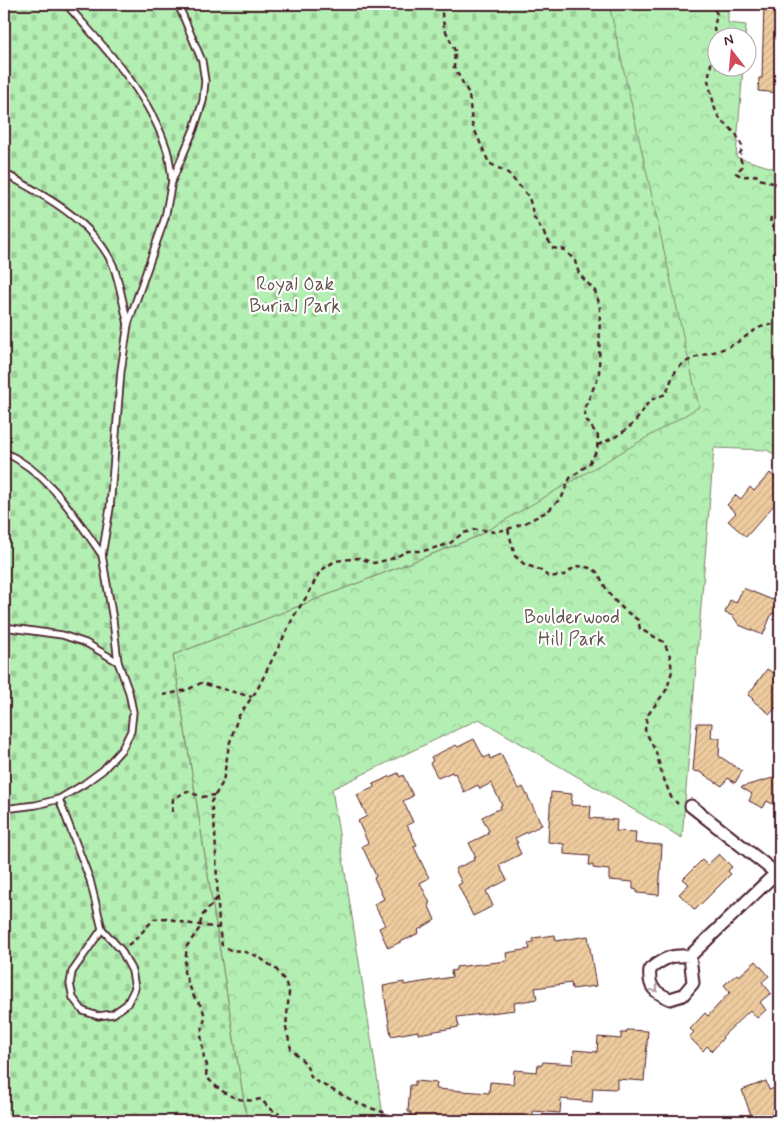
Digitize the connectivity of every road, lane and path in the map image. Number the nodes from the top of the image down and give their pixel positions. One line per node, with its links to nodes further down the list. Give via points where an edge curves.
1 (66, 4): 9 (lane, via 144,102 167,151)
2 (178, 4): 9 (lane, via 202,61 205,81 194,129)
3 (444, 4): 15 (path, via 444,27 455,51 454,67 468,94 472,124 489,163 508,173 529,197 534,218 553,248 565,250 575,261 578,274 595,291 600,306 599,375 584,410 587,421 598,436)
4 (680, 4): 5 (path)
5 (684, 4): 6 (path)
6 (698, 4)
7 (708, 4): 10 (path, via 717,14 708,80 714,109 736,134 743,148 739,155 743,166 736,173 756,175)
8 (4, 173): 13 (lane, via 65,211 104,247 113,267)
9 (172, 180): 13 (lane, via 165,218)
10 (780, 185)
11 (780, 217): 12 (path, via 770,217 770,223)
12 (780, 232)
13 (128, 324): 18 (lane, via 110,508)
14 (780, 325): 15 (path, via 754,329 732,345 697,356 678,367 666,394 649,400 637,419 618,436)
15 (598, 444): 17 (path, via 588,464 570,478 562,497 548,512)
16 (4, 452): 18 (lane, via 40,474)
17 (508, 530): 22 (path, via 478,529 463,533 449,544 423,551 408,551 374,563 359,558 335,561 320,572); 25 (path, via 515,556 550,577 564,575 576,566 591,567 600,575 621,608 638,620 640,629 664,642 672,671 667,689 647,716 645,730 671,797 679,805)
18 (102, 555): 20 (lane)
19 (4, 627): 20 (lane, via 62,635 86,643)
20 (118, 662): 24 (lane, via 133,712 131,731 122,749 103,770)
21 (162, 695): 22 (path, via 202,683)
22 (252, 697): 23 (path, via 238,717 222,782)
23 (215, 795): 27 (path, via 202,796 187,791 173,799); 29 (path, via 212,802)
24 (59, 799): 26 (lane); 32 (lane, via 90,880)
25 (691, 806): 28 (street)
26 (4, 809)
27 (172, 812)
28 (778, 873): 34 (street)
29 (218, 897): 30 (path, via 202,916); 31 (path)
30 (200, 924): 31 (path); 33 (path, via 154,919); 35 (path, via 187,946 184,972 205,1017 202,1035 206,1076 213,1085 232,1097 252,1101 261,1099 269,1108)
31 (219, 928): 36 (path, via 222,945 257,956 285,980 289,992 286,1028 291,1049 306,1064 312,1079 361,1105 383,1112)
32 (102, 929): 33 (lane); 33 (lane, via 72,972 73,998 83,1011 98,1016 113,1014 127,1004 135,988 132,971)
33 (121, 950)
34 (690, 956): 34 (street, one-way to 34, via 674,955 650,969 649,980 656,993 670,999 684,995 694,983)
35 (291, 1121)
36 (387, 1121)

